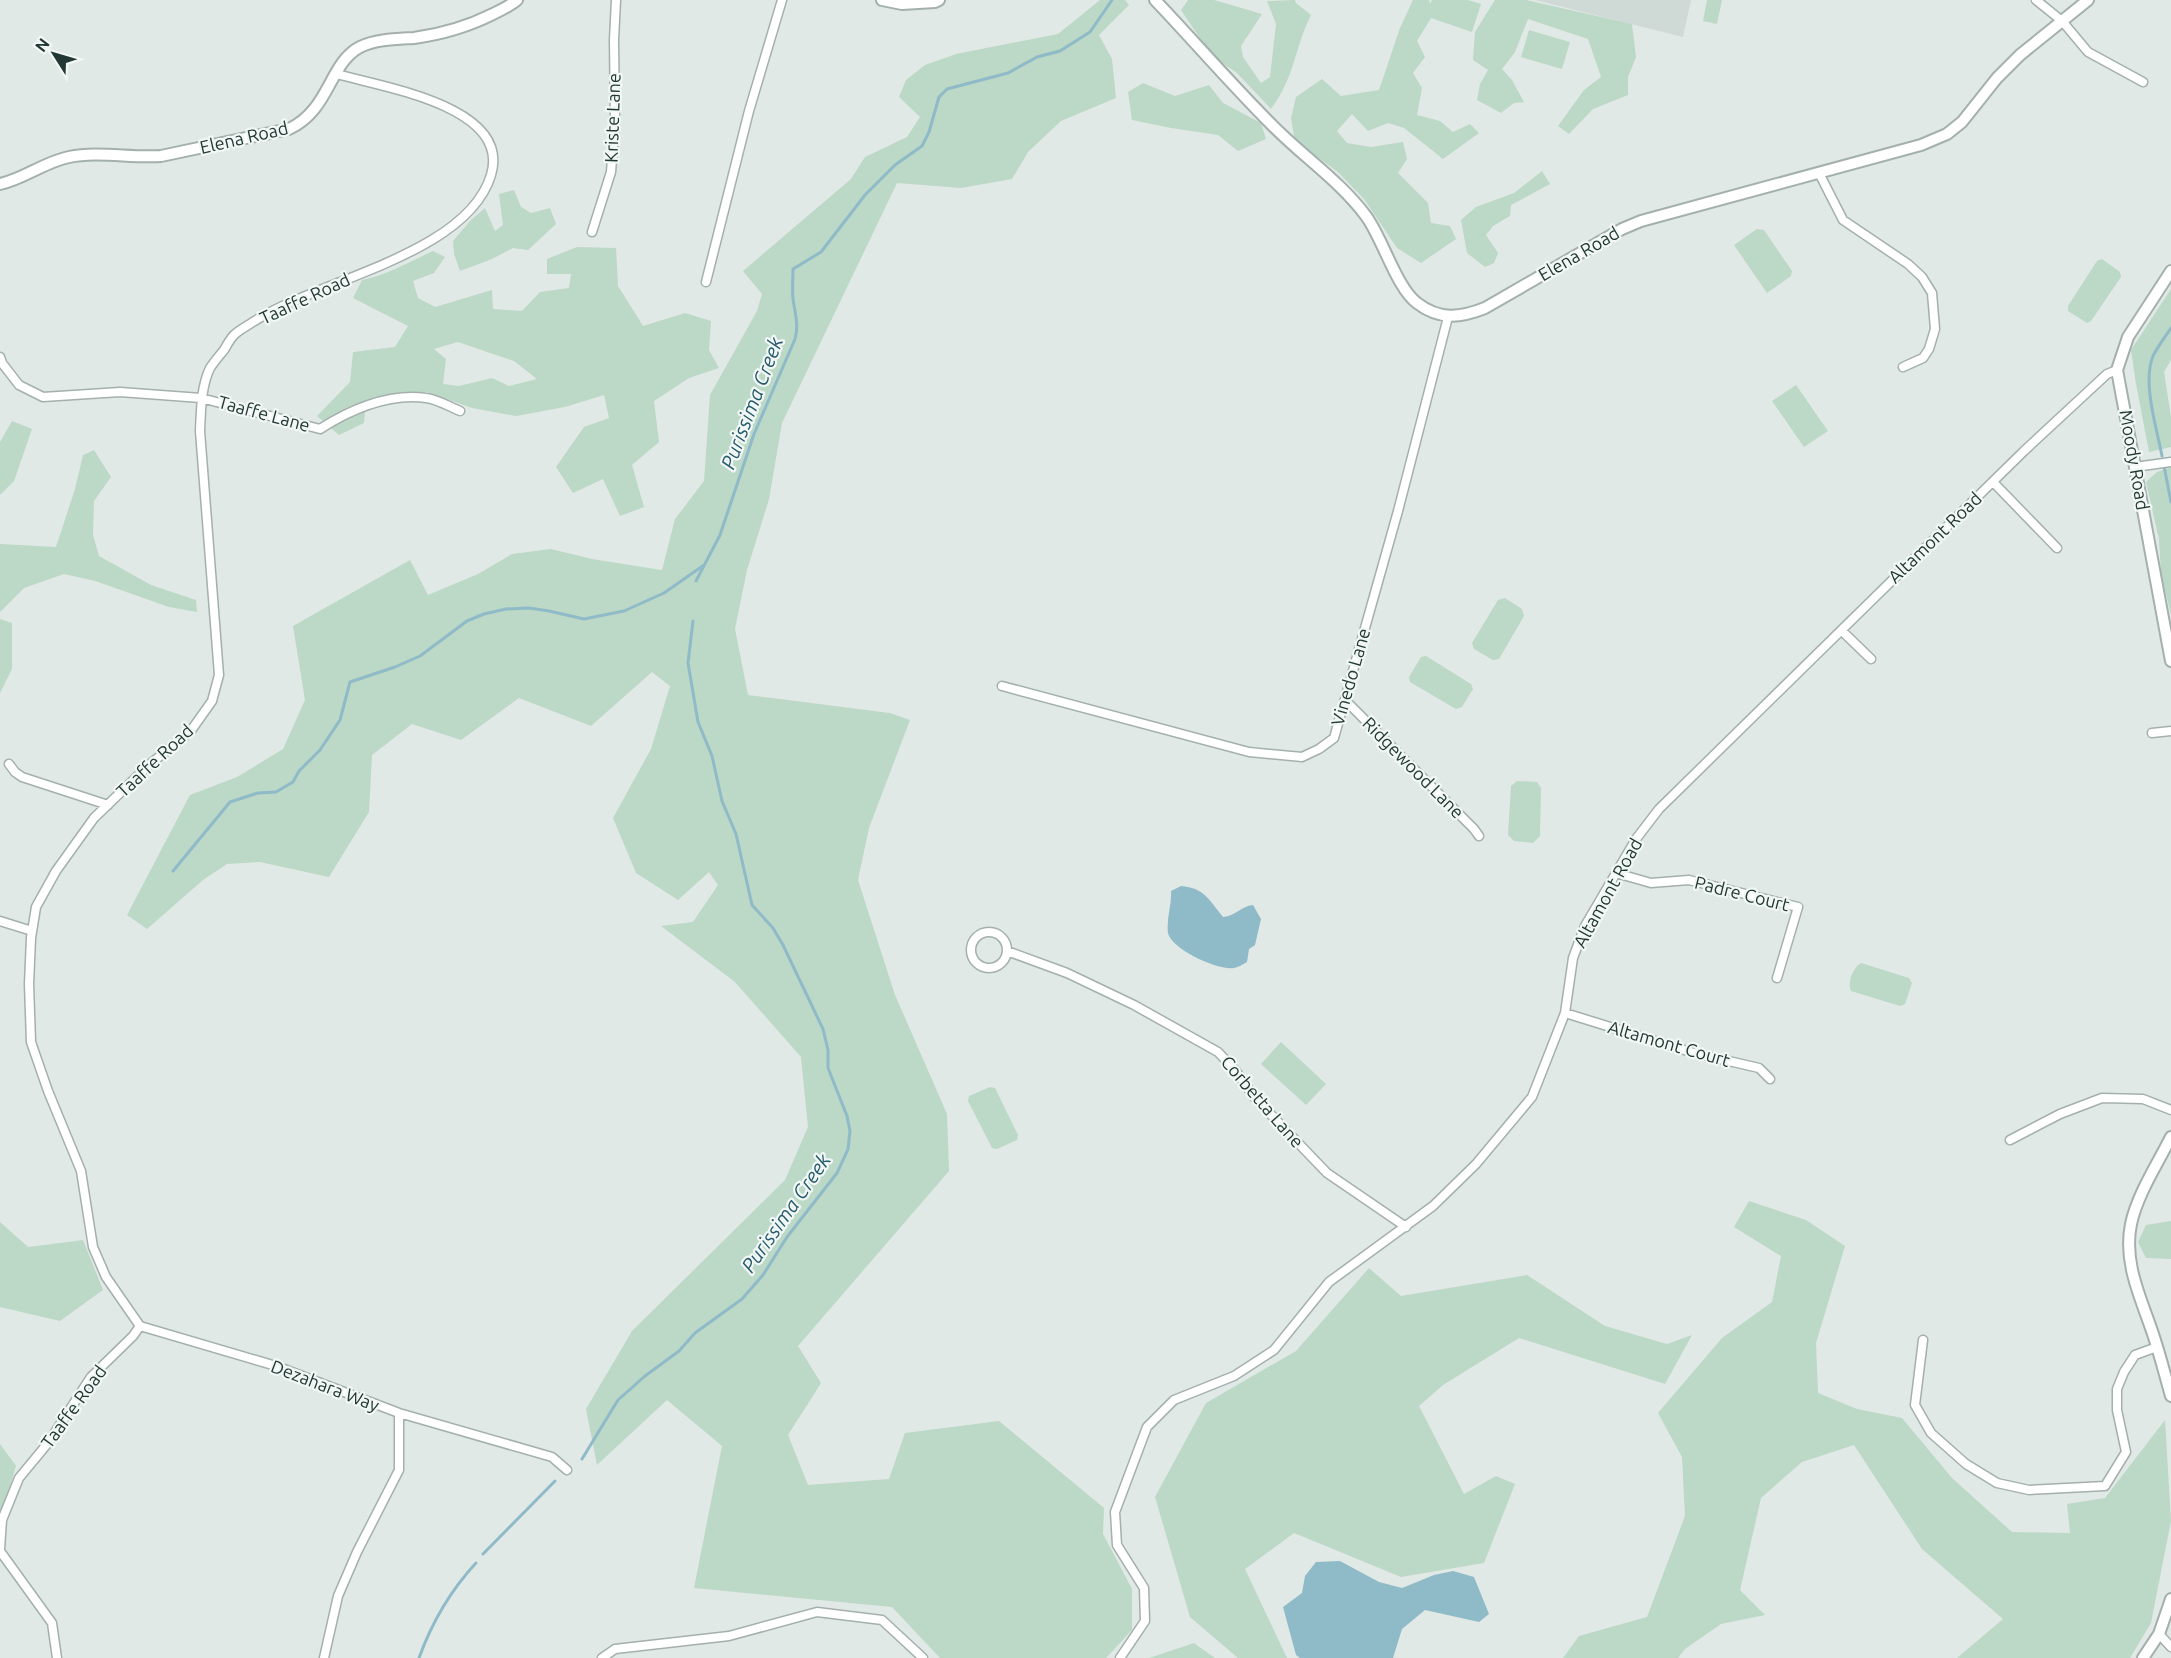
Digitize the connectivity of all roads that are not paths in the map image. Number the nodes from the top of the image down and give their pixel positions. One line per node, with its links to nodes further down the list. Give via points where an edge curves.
1 (517, 0): 10 (street, Elena Road, via 454,31 360,47 347,57)
2 (616, 0): 14 (street, Kriste Lane, via 611,172)
3 (782, 0): 16 (street)
4 (882, 0): 5 (street, via 902,4)
5 (939, 0)
6 (1155, 0): 17 (street, via 1271,124 1367,216 1414,301)
7 (2036, 0): 9 (street)
8 (2088, 0): 9 (street, Elena Road)
9 (2062, 21): 11 (street, via 2088,52); 12 (street, Elena Road, via 2020,55 1947,134)
10 (337, 74): 13 (street, Elena Road, via 317,109 303,123 289,129 161,156 69,157); 21 (street, Taaffe Road, via 419,97 470,120 489,143 493,160 489,182 481,198 445,231 382,265 272,310 234,335 210,369)
11 (2143, 82)
12 (1819, 173): 17 (street, Elena Road, via 1641,221 1485,308); 19 (street, via 1843,220 1908,264 1932,293 1935,329 1929,349 1923,358)
13 (0, 184)
14 (592, 232)
15 (2171, 271): 20 (street, Moody Road, via 2128,337)
16 (706, 282)
17 (1448, 317): 31 (street, Vinedo Lane)
18 (0, 357): 21 (street, Taaffe Lane, via 19,385 43,396 120,392)
19 (1903, 367)
20 (2117, 370): 24 (street, Moody Road); 25 (street, Altamont Road, via 2107,374)
21 (201, 398): 22 (street, Taaffe Lane, via 320,429 370,404 408,397 428,398); 35 (street, Taaffe Road, via 200,431 219,675 212,701 190,732)
22 (460, 411)
23 (2171, 462): 24 (street)
24 (2135, 467): 29 (street, Moody Road)
25 (1993, 482): 26 (street); 27 (street, Altamont Road)
26 (2057, 548)
27 (1842, 631): 28 (street); 37 (street, Altamont Road, via 1659,809)
28 (1871, 659)
29 (2171, 661)
30 (1002, 687): 31 (street, Vinedo Lane, via 1249,752 1302,757 1334,738)
31 (1345, 700): 36 (street, Ridgewood Lane)
32 (2171, 731): 33 (street)
33 (2152, 733)
34 (9, 764): 35 (street, via 22,777)
35 (108, 805): 39 (street, Taaffe Road, via 56,871 36,907)
36 (1479, 836)
37 (1616, 873): 41 (street, Padre Court, via 1651,883 1689,880 1797,907); 42 (street, Altamont Road, via 1585,926 1573,958)
38 (0, 921): 39 (street)
39 (32, 931): 48 (street, Taaffe Road, via 31,1042 81,1171 93,1247 106,1277)
40 (1007, 951): 40 (street, Corbetta Lane, via 1003,939 993,933 976,937 971,947 976,963 987,968 1003,962); 47 (street, Corbetta Lane, via 1067,973 1134,1005 1218,1052 1255,1098 1327,1173)
41 (1777, 978)
42 (1565, 1013): 43 (street, Altamont Court, via 1694,1053 1759,1068); 47 (street, Altamont Road, via 1532,1097 1476,1164)
43 (1770, 1079)
44 (2171, 1110): 46 (street, via 2143,1099 2102,1098)
45 (2171, 1137): 50 (street, via 2138,1203 2129,1244 2138,1294)
46 (2010, 1140)
47 (1406, 1227): 62 (street, Altamont Road, via 1329,1281 1274,1350 1234,1376 1174,1400 1147,1427 1115,1512 1117,1545 1144,1588 1146,1615)
48 (140, 1326): 52 (street, Dezahara Way, via 276,1366); 54 (street, Taaffe Road, via 91,1377 48,1443 19,1478 2,1520)
49 (1923, 1340): 50 (street, via 1915,1405 1931,1433 1966,1464 1997,1483 2029,1490 2105,1486 2126,1452 2117,1389 2134,1355)
50 (2157, 1347): 51 (street)
51 (2171, 1396)
52 (399, 1413): 53 (street, via 552,1456); 59 (street, Dezahara Way, via 399,1470 338,1596)
53 (567, 1470)
54 (0, 1550): 58 (street, Taaffe Road, via 52,1623)
55 (2171, 1599): 56 (street)
56 (2159, 1634): 57 (street); 63 (street)
57 (2171, 1647)
58 (57, 1658)
59 (324, 1658)
60 (602, 1658): 61 (street, via 615,1648 729,1636 817,1612 882,1620)
61 (923, 1658)
62 (1120, 1658)
63 (2143, 1658)

